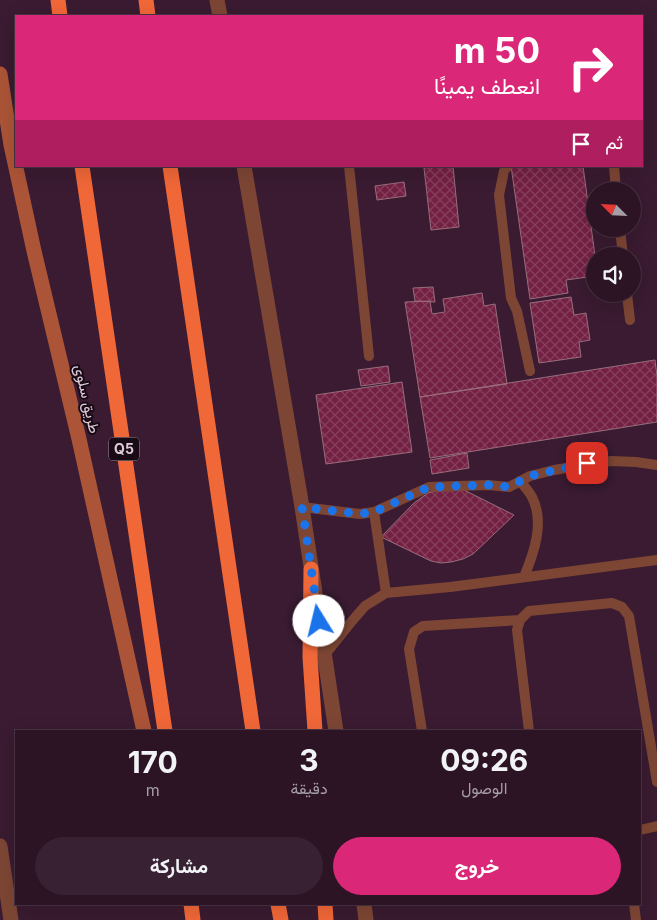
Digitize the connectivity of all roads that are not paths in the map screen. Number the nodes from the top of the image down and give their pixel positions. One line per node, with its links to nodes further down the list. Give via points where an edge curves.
1 (58, 0): 4 (highway)
2 (146, 0): 5 (highway)
3 (217, 0): 6 (street)
4 (60, 15)
5 (148, 15)
6 (220, 15)
7 (0, 74): 8 (main road, طريق سلوى)
8 (15, 163)
9 (16, 167): 31 (main road, طريق سلوى)
10 (82, 167): 32 (highway, طريق سلوى / Q5)
11 (170, 167): 33 (highway)
12 (244, 167): 23 (street)
13 (349, 167): 19 (lane)
14 (507, 167): 20 (lane, via 499,195 511,298)
15 (614, 167): 16 (lane)
16 (615, 182)
17 (628, 302): 18 (lane)
18 (630, 320)
19 (369, 356)
20 (530, 370)
21 (657, 465): 22 (lane, via 611,461 587,463)
22 (520, 481): 24 (lane, via 509,487 429,487); 27 (lane, via 532,496 538,527 531,562)
23 (302, 507): 24 (lane, via 360,514); 26 (street)
24 (374, 512): 28 (lane)
25 (657, 560): 27 (lane)
26 (311, 569): 30 (street); 34 (highway, via 310,657)
27 (524, 577): 28 (lane)
28 (386, 593): 30 (lane, via 365,606)
29 (520, 620): 36 (lane, via 423,626 414,632 409,650); 37 (lane, via 517,630); 38 (lane, via 529,611 612,603 622,607 629,616)
30 (324, 656): 35 (street)
31 (144, 730)
32 (166, 730)
33 (253, 730)
34 (315, 730)
35 (336, 730)
36 (422, 730)
37 (529, 730)
38 (657, 782)
39 (657, 826): 40 (lane)
40 (641, 830)
41 (0, 846): 48 (street)
42 (185, 905): 49 (main road)
43 (191, 905): 50 (highway)
44 (278, 905): 51 (highway)
45 (325, 905): 52 (highway)
46 (364, 905): 53 (street)
47 (634, 905): 54 (lane)
48 (11, 920)
49 (189, 920)
50 (193, 920)
51 (281, 920)
52 (326, 920)
53 (366, 920)
54 (636, 920)

